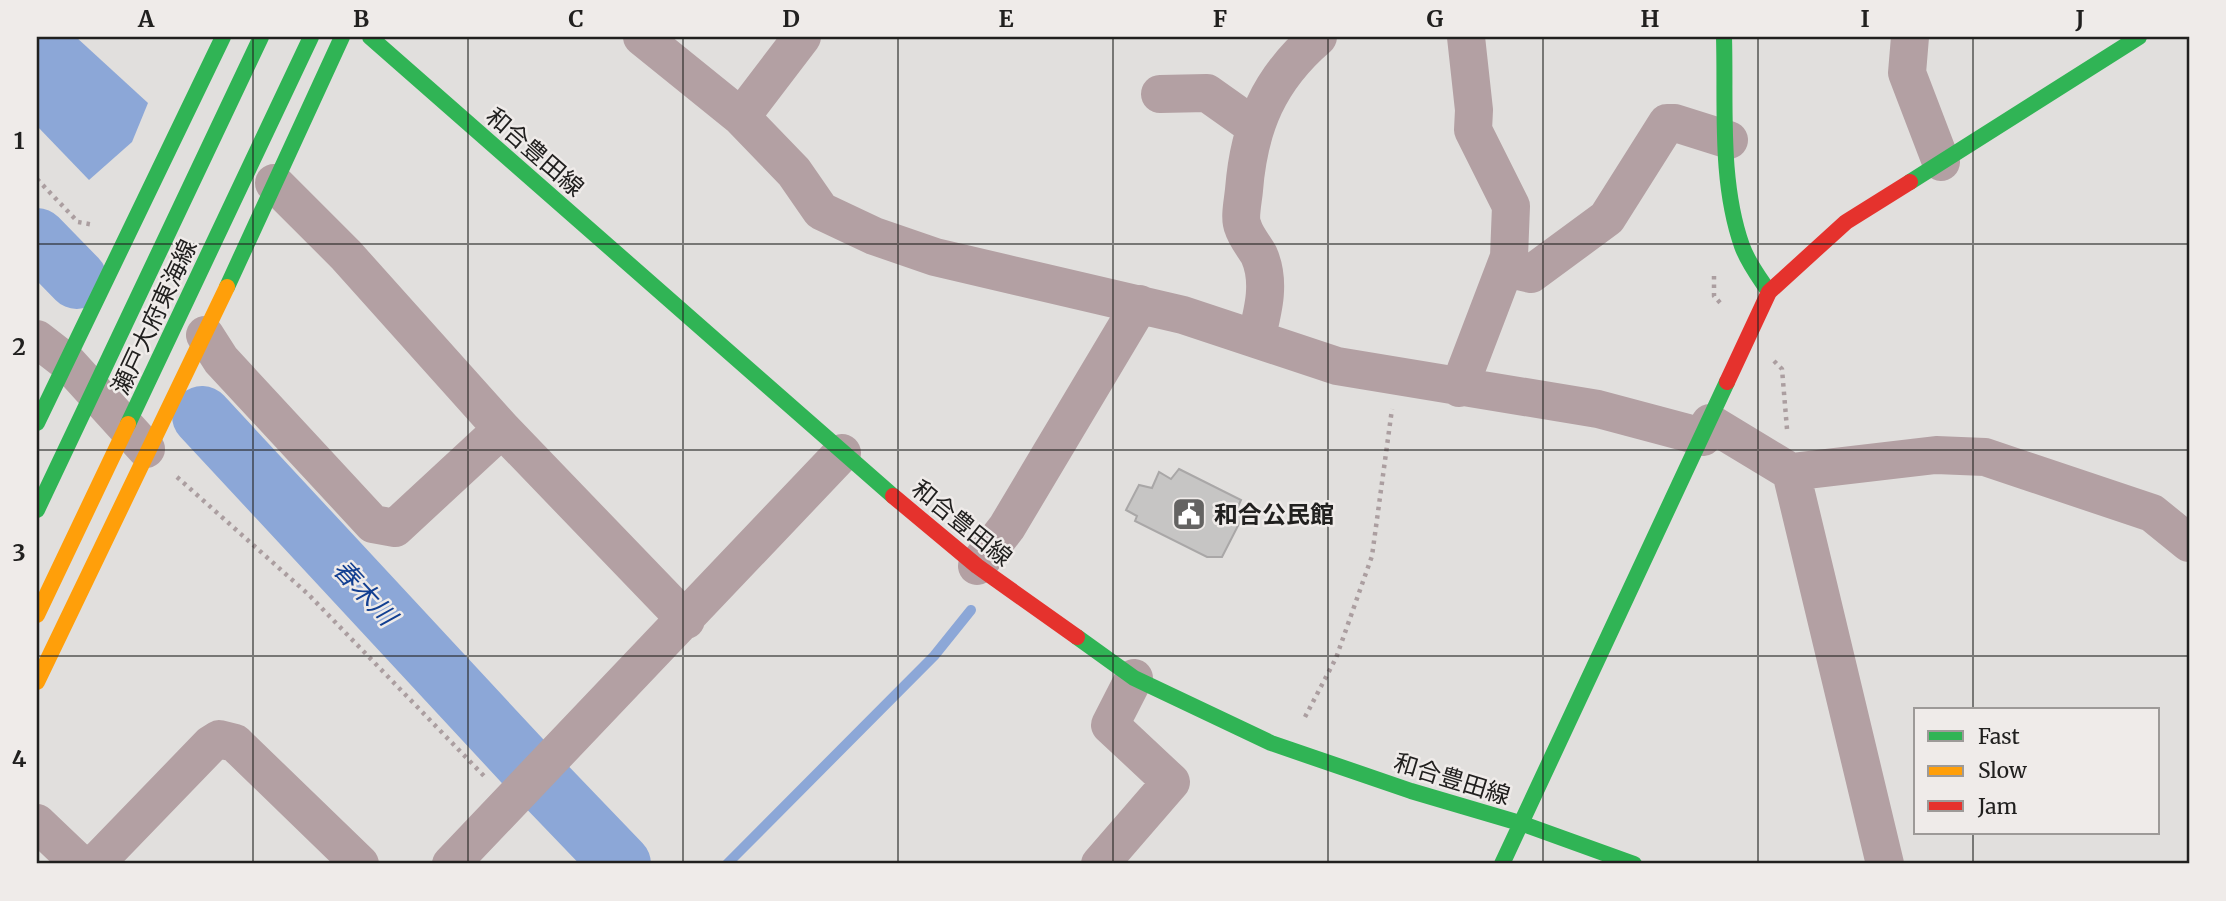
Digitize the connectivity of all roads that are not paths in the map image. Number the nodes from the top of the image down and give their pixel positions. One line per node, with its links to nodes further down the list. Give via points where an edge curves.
1 (223, 37): 25 (main road)
2 (261, 37): 33 (main road, 瀬戸大府東海線, bridge)
3 (311, 37): 36 (main road, 瀬戸大府東海線, bridge)
4 (342, 37): 18 (main road)
5 (370, 37): 31 (main road, 和合豊田線)
6 (642, 37): 14 (street)
7 (802, 37): 14 (street)
8 (1318, 37): 15 (street, via 1297,55 1258,114)
9 (1466, 37): 19 (street, via 1473,130 1511,206)
10 (1724, 37): 16 (main road)
11 (1910, 37): 17 (street, via 1908,73)
12 (2139, 37): 17 (main road)
13 (1160, 94): 15 (street, via 1207,93)
14 (741, 117): 21 (street, via 794,172 821,211 874,236 935,257)
15 (1255, 127): 24 (street, via 1246,163 1241,225 1265,273 1265,301)
16 (1729, 140): 19 (street, via 1667,123 1607,218 1531,274); 20 (main road, via 1739,236 1750,265)
17 (1941, 162): 20 (main road, via 1846,222)
18 (274, 183): 22 (main road); 28 (street, via 346,255)
19 (1505, 268): 26 (street)
20 (1769, 292): 29 (main road)
21 (1140, 304): 24 (street); 35 (street, via 1007,527)
22 (205, 335): 28 (street, via 221,360 373,524 395,528); 30 (main road)
23 (37, 339): 25 (street)
24 (1256, 339): 26 (street, via 1337,366)
25 (68, 363): 27 (main road); 30 (street)
26 (1459, 388): 29 (street)
27 (37, 423)
28 (502, 429): 37 (street)
29 (1706, 430): 32 (street); 41 (main road)
30 (148, 450): 39 (main road)
31 (842, 453): 35 (main road, 和合豊田線); 37 (street)
32 (1791, 472): 34 (street, via 1936,455 1985,457 2152,513); 49 (street)
33 (37, 510)
34 (2189, 543)
35 (977, 566): 38 (main road, 和合豊田線)
36 (37, 615)
37 (686, 620): 45 (street)
38 (1134, 678): 41 (main road, 和合豊田線, via 1289,749); 46 (street, via 1110,725 1171,782)
39 (37, 682)
40 (37, 823): 42 (street)
41 (1522, 824): 47 (main road); 48 (main road, 和合豊田線)
42 (80, 864)
43 (95, 864): 44 (street, via 219,739 235,743)
44 (360, 864)
45 (451, 864)
46 (1100, 864)
47 (1502, 864)
48 (1634, 864)
49 (1885, 864)

